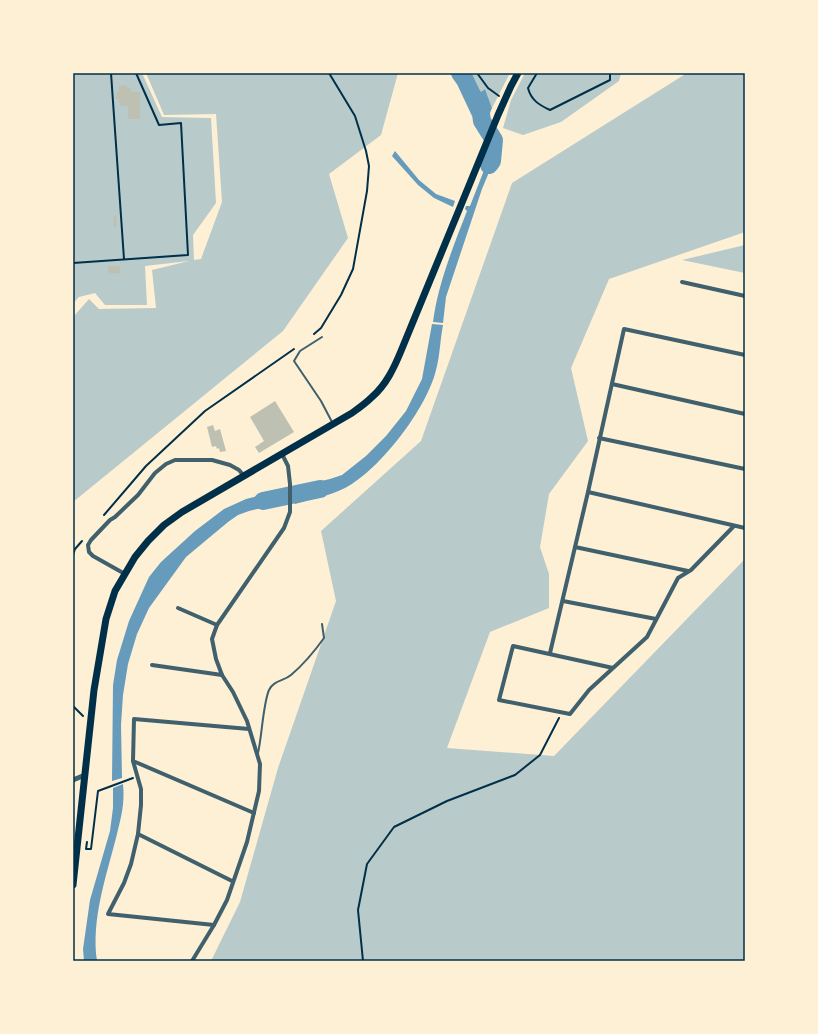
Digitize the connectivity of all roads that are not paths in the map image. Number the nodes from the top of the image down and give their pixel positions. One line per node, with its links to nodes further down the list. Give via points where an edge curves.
1 (518, 73): 8 (main road, via 485,145 394,368 372,398)
2 (682, 282): 3 (street)
3 (745, 296)
4 (322, 337): 8 (lane, via 300,351 294,361)
5 (745, 354): 6 (street, via 624,329)
6 (612, 384): 7 (street); 9 (street)
7 (745, 414)
8 (334, 424): 10 (main road)
9 (600, 438): 11 (street); 13 (street)
10 (282, 454): 12 (main road); 23 (street, via 288,466 291,507 289,517)
11 (745, 469)
12 (244, 476): 18 (main road, via 164,525 135,557); 18 (street, via 240,470 230,465 212,460 175,460 155,473 138,495 110,520 88,545 93,556)
13 (588, 492): 14 (street); 16 (street)
14 (734, 526): 15 (street); 17 (street)
15 (745, 528)
16 (575, 547): 17 (street); 19 (street)
17 (688, 571): 21 (street, via 678,578)
18 (125, 574): 31 (main road, via 115,591 106,619 94,690)
19 (562, 600): 21 (street); 24 (street)
20 (178, 608): 23 (street)
21 (656, 619): 26 (street, via 646,637)
22 (322, 624): 29 (lane, via 324,638 308,659 290,676 274,683 269,690)
23 (218, 625): 27 (street, via 212,639)
24 (550, 653): 26 (street); 26 (street, via 512,646 499,700 570,714 589,690)
25 (152, 665): 27 (street)
26 (613, 668)
27 (222, 675): 28 (street, via 233,692)
28 (249, 729): 29 (street); 30 (street, via 134,719)
29 (258, 756): 33 (street, via 259,790)
30 (133, 761): 33 (street); 34 (street, via 141,789)
31 (85, 775): 32 (street); 36 (main road)
32 (73, 780)
33 (254, 813): 35 (street, via 247,842)
34 (138, 834): 35 (street); 37 (street, via 124,883 108,914)
35 (232, 882): 37 (street, via 227,900)
36 (73, 885)
37 (214, 925): 38 (street)
38 (192, 961)

